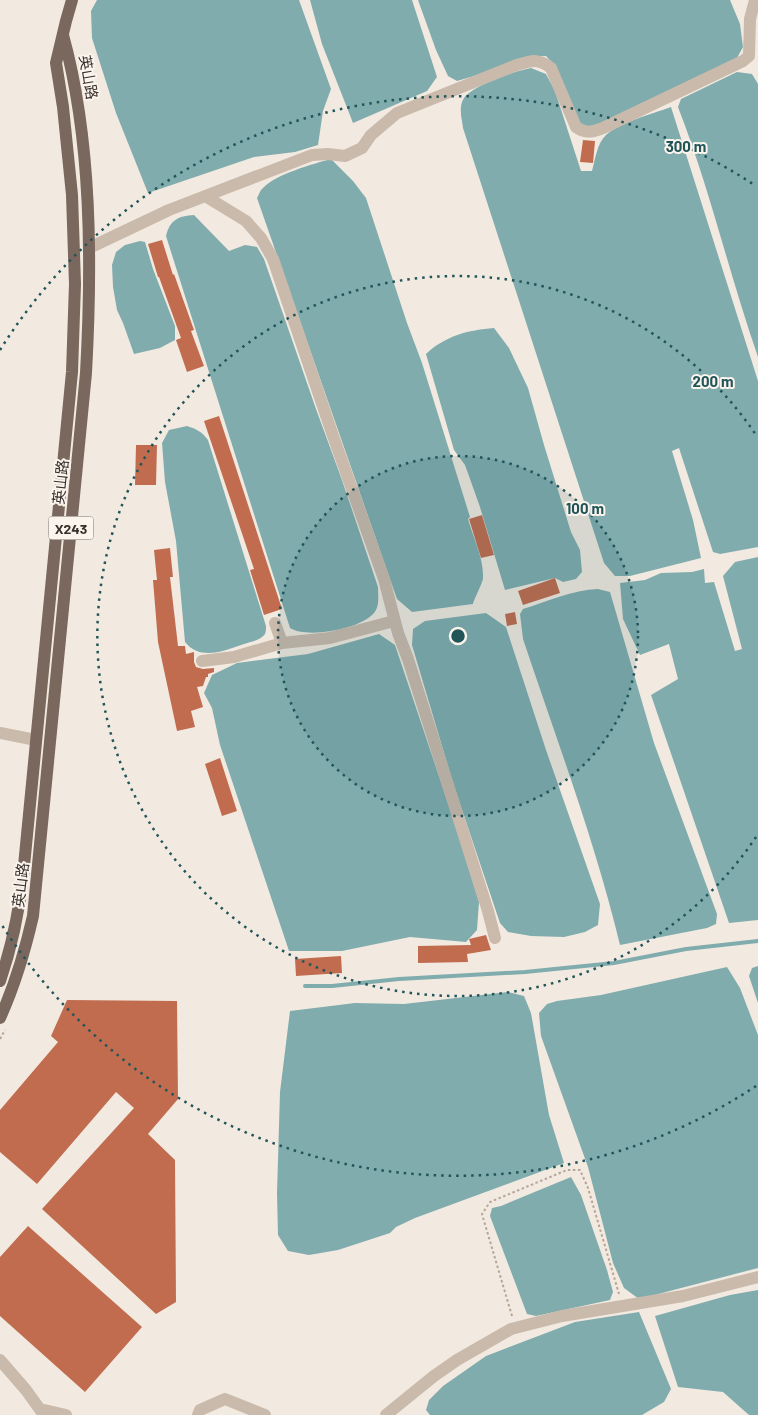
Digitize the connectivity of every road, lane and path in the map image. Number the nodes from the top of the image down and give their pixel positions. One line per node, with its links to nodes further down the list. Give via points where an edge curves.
1 (72, 0): 3 (main road, 英山路 / X243)
2 (755, 0): 4 (lane, via 750,19 748,56 743,61 592,131 582,132 576,127 551,68 543,62 531,60 397,113 362,148 345,156 312,155)
3 (63, 34): 5 (main road, 英山路 / X243, via 70,61 82,150); 11 (main road, 英山路 / X243, via 56,64 72,195 74,328)
4 (205, 196): 5 (lane); 6 (lane, via 246,221 261,238 272,259 384,579)
5 (89, 248): 14 (main road, 英山路 / X243, via 86,373 33,916 24,954)
6 (394, 621): 8 (lane, via 330,638); 12 (lane)
7 (276, 623): 8 (lane)
8 (282, 643): 9 (lane, via 234,657)
9 (202, 661)
10 (0, 734): 11 (lane)
11 (36, 740): 13 (main road, 英山路 / X243, via 19,914)
12 (495, 938)
13 (0, 981)
14 (0, 1018)
15 (758, 1277): 16 (lane, via 683,1296)
16 (623, 1306): 17 (lane); 17 (path, via 588,1188 580,1170 567,1170 490,1202 482,1214)
17 (515, 1328): 23 (lane, via 457,1360)
18 (0, 1360): 19 (lane)
19 (42, 1412): 20 (lane)
20 (66, 1415)
21 (198, 1415): 22 (lane, via 200,1410 225,1399)
22 (265, 1415)
23 (386, 1415)

